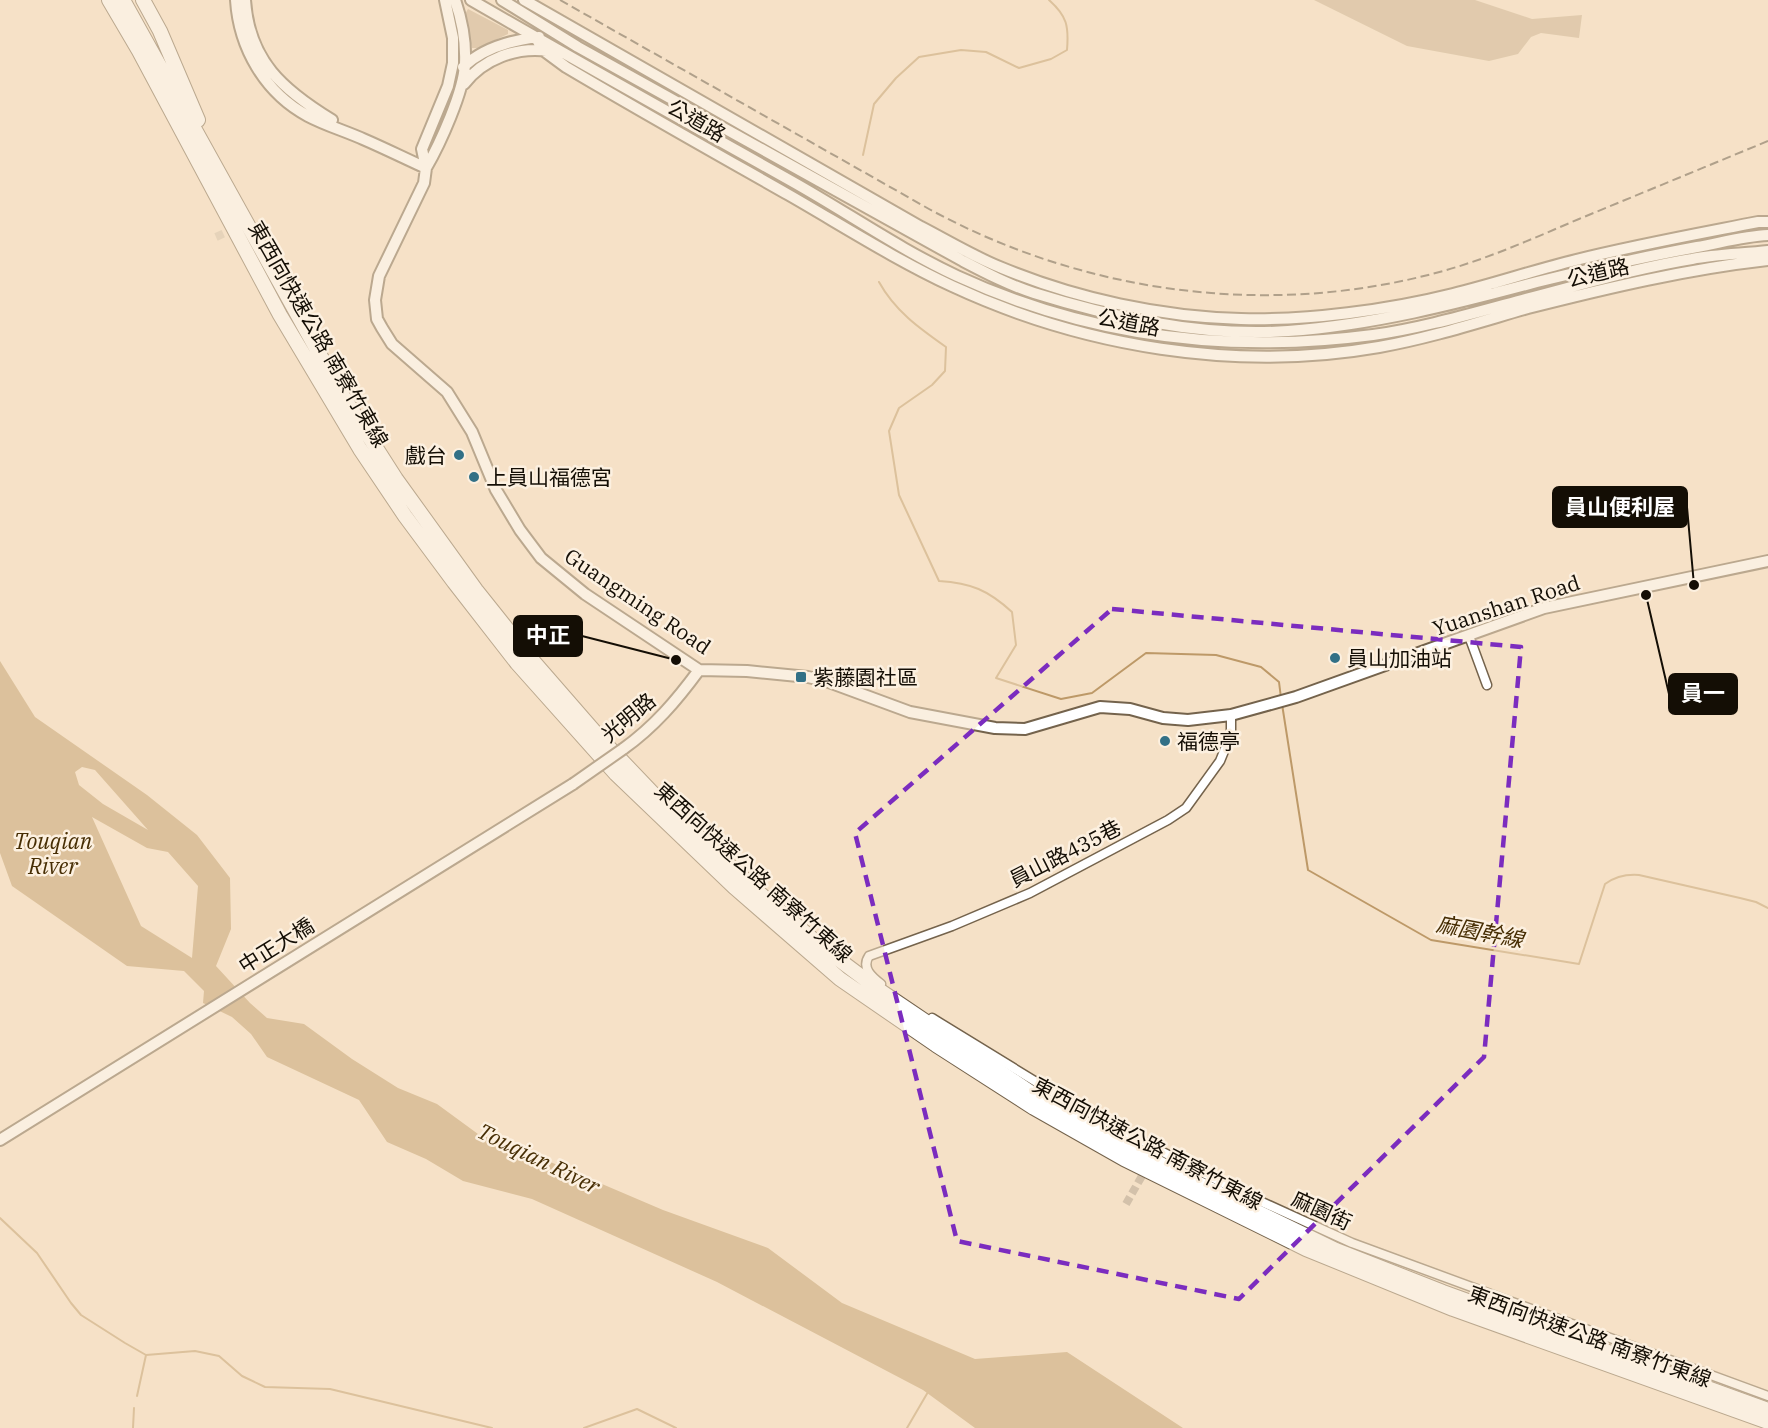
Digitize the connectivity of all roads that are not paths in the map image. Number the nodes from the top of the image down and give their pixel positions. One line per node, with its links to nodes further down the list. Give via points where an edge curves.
1 (109, 0): 38 (highway, 東西向快速公路 南寮竹東線, via 280,315 360,449 454,582 517,663 616,774 734,888 840,979 1034,1108 1124,1159 1306,1249 1453,1309)
2 (123, 0): 23 (highway, 東西向快速公路 南寮竹東線)
3 (143, 0): 23 (highway, via 164,40)
4 (236, 0): 20 (street, via 249,54 260,73)
5 (245, 0): 20 (street, via 250,32 258,51)
6 (445, 0): 17 (street, Guangming Road, via 453,52)
7 (456, 0): 16 (street, Guangming Road)
8 (471, 0): 13 (street, 公道路)
9 (502, 0): 12 (street, 公道路)
10 (524, 0): 11 (street, 公道路)
11 (585, 35): 12 (street); 24 (street, 公道路, via 971,254 1036,281 1141,308 1242,319 1358,311 1451,294 1656,241)
12 (563, 36): 13 (street); 25 (street, 公道路, via 915,236 999,279 1089,308 1181,327 1287,331 1359,324 1580,271)
13 (536, 38): 14 (street, 公道路); 15 (street, 公道路); 16 (street, via 494,47)
14 (543, 50): 15 (street, 公道路); 19 (street, 公道路, via 508,54 489,62 471,75); 21 (street, 公道路)
15 (572, 57): 18 (street, 公道路)
16 (465, 64): 17 (street); 19 (street, Guangming Road)
17 (448, 86): 22 (street, Guangming Road, via 422,148)
18 (636, 94): 21 (street); 27 (street, 公道路, via 919,256)
19 (457, 98): 22 (street, Guangming Road)
20 (292, 100): 22 (street, via 309,116)
21 (629, 104): 27 (street, 公道路, via 915,267 998,306)
22 (426, 168): 30 (street, Guangming Road, via 424,183 379,276 375,300 381,328 392,344 447,392 472,432 496,490 541,558 585,594)
23 (220, 175): 37 (highway, 東西向快速公路 南寮竹東線, via 341,393 396,479 476,590 593,731 649,790 724,863 822,947 1033,1094 1201,1185 1336,1250)
24 (1768, 222)
25 (1768, 235)
26 (1767, 255): 27 (street, 公道路, via 1692,259 1375,335 1288,343 1239,344 1163,337)
27 (1032, 312)
28 (1768, 561): 29 (street, Yuanshan Road, via 1544,609)
29 (1469, 636): 31 (street); 32 (street, Yuanshan Road, via 1296,697)
30 (699, 670): 32 (street, Guangming Road, via 808,677 910,712 995,728 1025,729 1100,707 1130,709 1174,720); 33 (street, 光明路, bridge, via 644,734)
31 (1487, 685)
32 (1231, 715): 34 (street, 員山路435巷, via 1231,734 1220,761 1186,808 1030,893 874,953 868,956)
33 (573, 784): 35 (street, 中正大橋)
34 (865, 966): 36 (street, 麻園街, via 876,980 903,999 1059,1096 1240,1192 1362,1247)
35 (0, 1140)
36 (1768, 1396)
37 (1768, 1410)
38 (1768, 1422)

